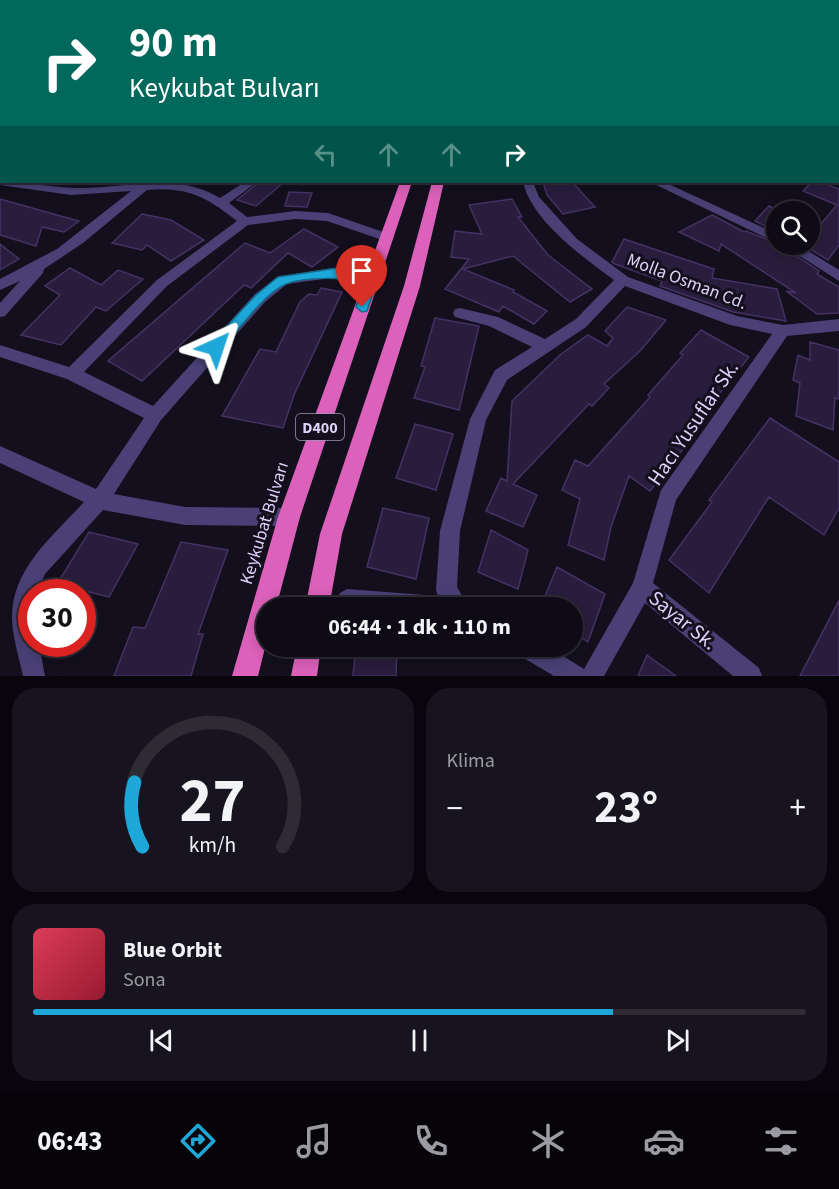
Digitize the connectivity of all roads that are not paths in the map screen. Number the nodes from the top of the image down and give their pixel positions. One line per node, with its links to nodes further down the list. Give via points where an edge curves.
1 (15, 183): 2 (street, via 94,191)
2 (149, 183): 8 (street, via 189,187); 13 (street, via 90,234)
3 (250, 183): 8 (street)
4 (406, 183): 11 (highway, Keykubat Bulvarı / D400)
5 (438, 183): 30 (highway, D400, via 412,286 331,534)
6 (528, 183): 16 (street, Molla Osman Cd., via 534,198 572,242)
7 (658, 183): 10 (street)
8 (222, 202): 9 (street)
9 (245, 221): 11 (street, via 295,215 328,217); 24 (street, via 162,284)
10 (766, 234)
11 (388, 238): 15 (highway, Keykubat Bulvarı / D400)
12 (805, 255): 14 (street)
13 (40, 267): 17 (street); 18 (street)
14 (839, 276)
15 (372, 277): 25 (street, via 338,272 283,280 260,298); 28 (highway, Keykubat Bulvarı / D400)
16 (623, 280): 21 (street, Molla Osman Cd., via 735,321); 22 (street, via 581,323)
17 (0, 285)
18 (0, 312)
19 (460, 313): 22 (street, via 493,321)
20 (839, 325): 21 (street, Molla Osman Cd.)
21 (783, 331): 29 (street, Hacı Yusuflar Sk., via 668,496)
22 (545, 346): 31 (street, via 501,375 478,419 450,531 446,590)
23 (0, 351): 24 (street)
24 (72, 374): 25 (street)
25 (155, 415): 27 (street)
26 (0, 454): 27 (street)
27 (99, 500): 28 (street, via 185,516); 34 (street, via 38,567 25,594 23,618)
28 (289, 517): 35 (highway, Keykubat Bulvarı / D400)
29 (642, 587): 38 (street, Hacı Yusuflar Sk.); 39 (street, Sayar Sk.)
30 (319, 597)
31 (451, 597)
32 (307, 657): 36 (highway)
33 (544, 657): 37 (street)
34 (34, 676)
35 (245, 676)
36 (304, 676)
37 (576, 676)
38 (592, 676)
39 (751, 676)

